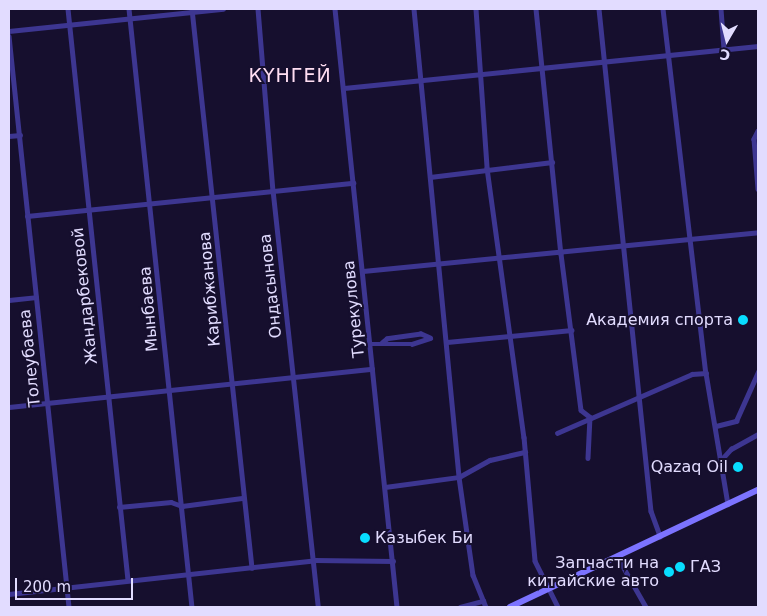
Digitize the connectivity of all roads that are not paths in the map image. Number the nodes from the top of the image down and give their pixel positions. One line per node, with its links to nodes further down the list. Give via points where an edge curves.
1 (68, 9): 14 (street, Жандарбековой)
2 (129, 9): 13 (street, Мынбаева)
3 (223, 9): 12 (street)
4 (258, 9): 34 (street, Ондасынова)
5 (335, 9): 24 (street, Турекулова)
6 (414, 9): 23 (street)
7 (476, 9): 22 (street)
8 (536, 9): 21 (street)
9 (599, 9): 20 (street)
10 (663, 9): 19 (street)
11 (721, 9): 18 (street)
12 (192, 11): 13 (street); 35 (street, Карибжанова)
13 (130, 19): 14 (street); 36 (street, Мынбаева)
14 (70, 25): 15 (street); 37 (street, Жандарбековой)
15 (9, 31)
16 (9, 36): 26 (street, Толеубаева)
17 (758, 46): 18 (street)
18 (724, 49): 19 (street)
19 (668, 56): 20 (street); 40 (street)
20 (604, 63): 21 (street); 41 (street)
21 (543, 70): 22 (street); 29 (street)
22 (482, 74): 23 (street); 30 (street)
23 (420, 81): 24 (street); 31 (street)
24 (344, 88): 32 (street, Турекулова)
25 (758, 131): 28 (street)
26 (20, 135): 27 (street); 38 (street, Толеубаева)
27 (9, 136)
28 (757, 153): 33 (street)
29 (552, 162): 30 (street); 42 (street)
30 (487, 168): 31 (street); 43 (street)
31 (430, 177): 44 (street)
32 (353, 183): 34 (street); 45 (street, Турекулова)
33 (758, 189)
34 (273, 190): 35 (street); 56 (street, Ондасынова)
35 (214, 198): 36 (street); 57 (street, Карибжанова)
36 (150, 205): 37 (street); 58 (street, Мынбаева)
37 (89, 210): 38 (street); 60 (street, Жандарбековой)
38 (28, 216): 46 (street, Толеубаева)
39 (758, 232): 40 (street)
40 (692, 240): 41 (street); 55 (street)
41 (625, 247): 42 (street); 59 (street)
42 (561, 254): 43 (street); 48 (street)
43 (500, 260): 44 (street); 49 (street)
44 (436, 266): 45 (street); 50 (street)
45 (362, 271): 52 (street, Турекулова)
46 (36, 297): 47 (street); 61 (street, Толеубаева)
47 (9, 300)
48 (571, 330): 49 (street); 63 (street, via 581,410)
49 (509, 337): 50 (street); 67 (street)
50 (447, 342): 70 (street)
51 (382, 343): 51 (street, via 421,334 430,338 412,344); 52 (street)
52 (370, 344): 53 (street, Турекулова)
53 (372, 369): 56 (street); 71 (street, Турекулова)
54 (758, 372): 64 (street, via 736,421)
55 (706, 373): 59 (street, via 692,374); 64 (street)
56 (293, 377): 57 (street); 79 (street, Ондасынова)
57 (232, 384): 58 (street); 73 (street, Карибжанова)
58 (169, 390): 60 (street); 75 (street, Мынбаева)
59 (640, 395): 63 (street); 77 (street, via 650,511)
60 (107, 396): 61 (street); 76 (street, Жандарбековой)
61 (47, 403): 62 (street); 84 (street, Толеубаева)
62 (9, 407)
63 (590, 417): 65 (street); 68 (street)
64 (716, 426): 69 (street)
65 (557, 433)
66 (758, 434): 69 (street, via 731,448)
67 (525, 452): 70 (street, via 490,460); 85 (street, via 535,561)
68 (588, 458)
69 (721, 460): 74 (street)
70 (459, 477): 71 (street); 87 (street, via 473,575)
71 (386, 487): 80 (street, Турекулова)
72 (758, 490): 74 (main road)
73 (243, 498): 75 (street); 81 (street, Карибжанова)
74 (728, 504): 77 (main road)
75 (182, 506): 76 (street, via 171,502); 82 (street, Мынбаева)
76 (119, 507): 83 (street, Жандарбековой)
77 (660, 536): 78 (main road)
78 (617, 556): 85 (main road); 88 (street)
79 (314, 560): 80 (street); 81 (street); 91 (street, Ондасынова)
80 (393, 561): 92 (street, Турекулова)
81 (252, 568): 82 (street)
82 (190, 574): 83 (street); 90 (street, Мынбаева)
83 (128, 580): 84 (street)
84 (67, 588): 86 (street); 89 (street, Толеубаева)
85 (549, 589): 95 (main road); 96 (street)
86 (9, 594)
87 (483, 601): 93 (street); 94 (street)
88 (645, 606): 97 (street)
89 (69, 607)
90 (192, 607)
91 (318, 607)
92 (397, 607)
93 (460, 607)
94 (486, 607)
95 (510, 607)
96 (558, 607)
97 (638, 607)

